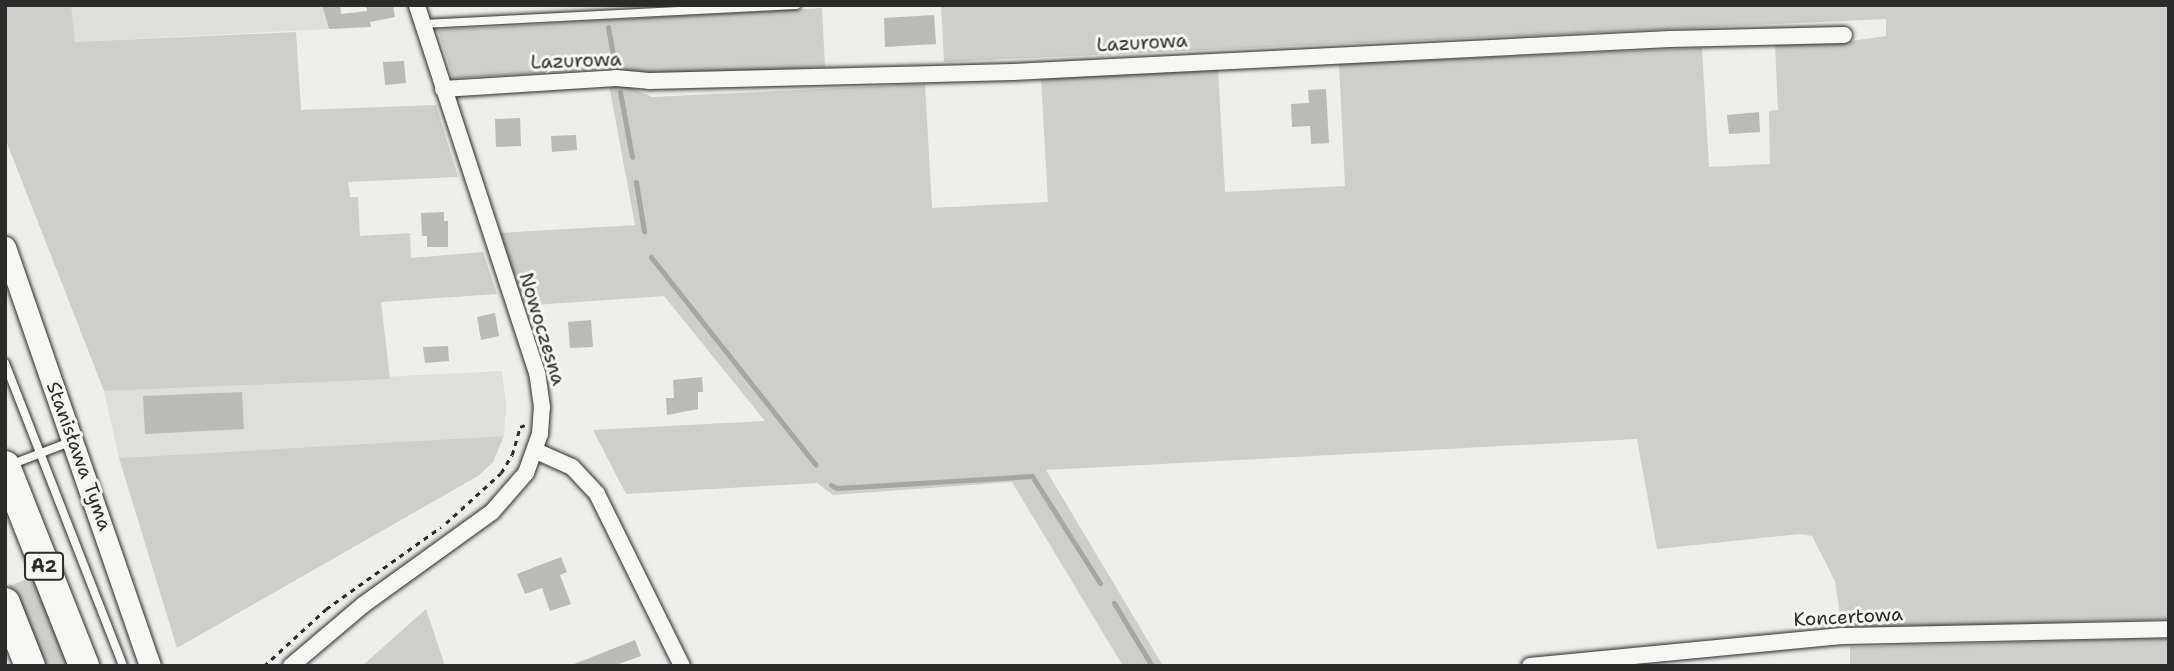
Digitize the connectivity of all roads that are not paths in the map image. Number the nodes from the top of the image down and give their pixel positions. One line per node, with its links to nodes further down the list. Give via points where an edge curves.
1 (416, 5): 3 (street, Nowoczesna)
2 (797, 5): 3 (lane)
3 (422, 24): 5 (street, Nowoczesna)
4 (1844, 35): 5 (street, Lazurowa, via 1670,39 1013,72 649,82 616,78)
5 (443, 89): 9 (street, Nowoczesna, via 537,373 542,407)
6 (5, 247): 8 (street, Stanisława Tyma)
7 (5, 363): 10 (lane)
8 (73, 441): 10 (lane); 20 (street, Stanisława Tyma)
9 (536, 451): 21 (street, via 526,473 492,512 363,605); 22 (street, via 572,467 597,495)
10 (38, 454): 11 (lane); 19 (lane)
11 (5, 467): 13 (highway, A2)
12 (19, 530): 13 (lane)
13 (47, 572): 18 (highway, A2)
14 (5, 603): 17 (highway, A2)
15 (2169, 629): 16 (street, Koncertowa, via 1842,636)
16 (1710, 649): 23 (street, Koncertowa); 24 (street)
17 (30, 666)
18 (83, 666)
19 (123, 666)
20 (150, 666)
21 (290, 666)
22 (682, 666)
23 (1530, 666)
24 (1714, 666)

